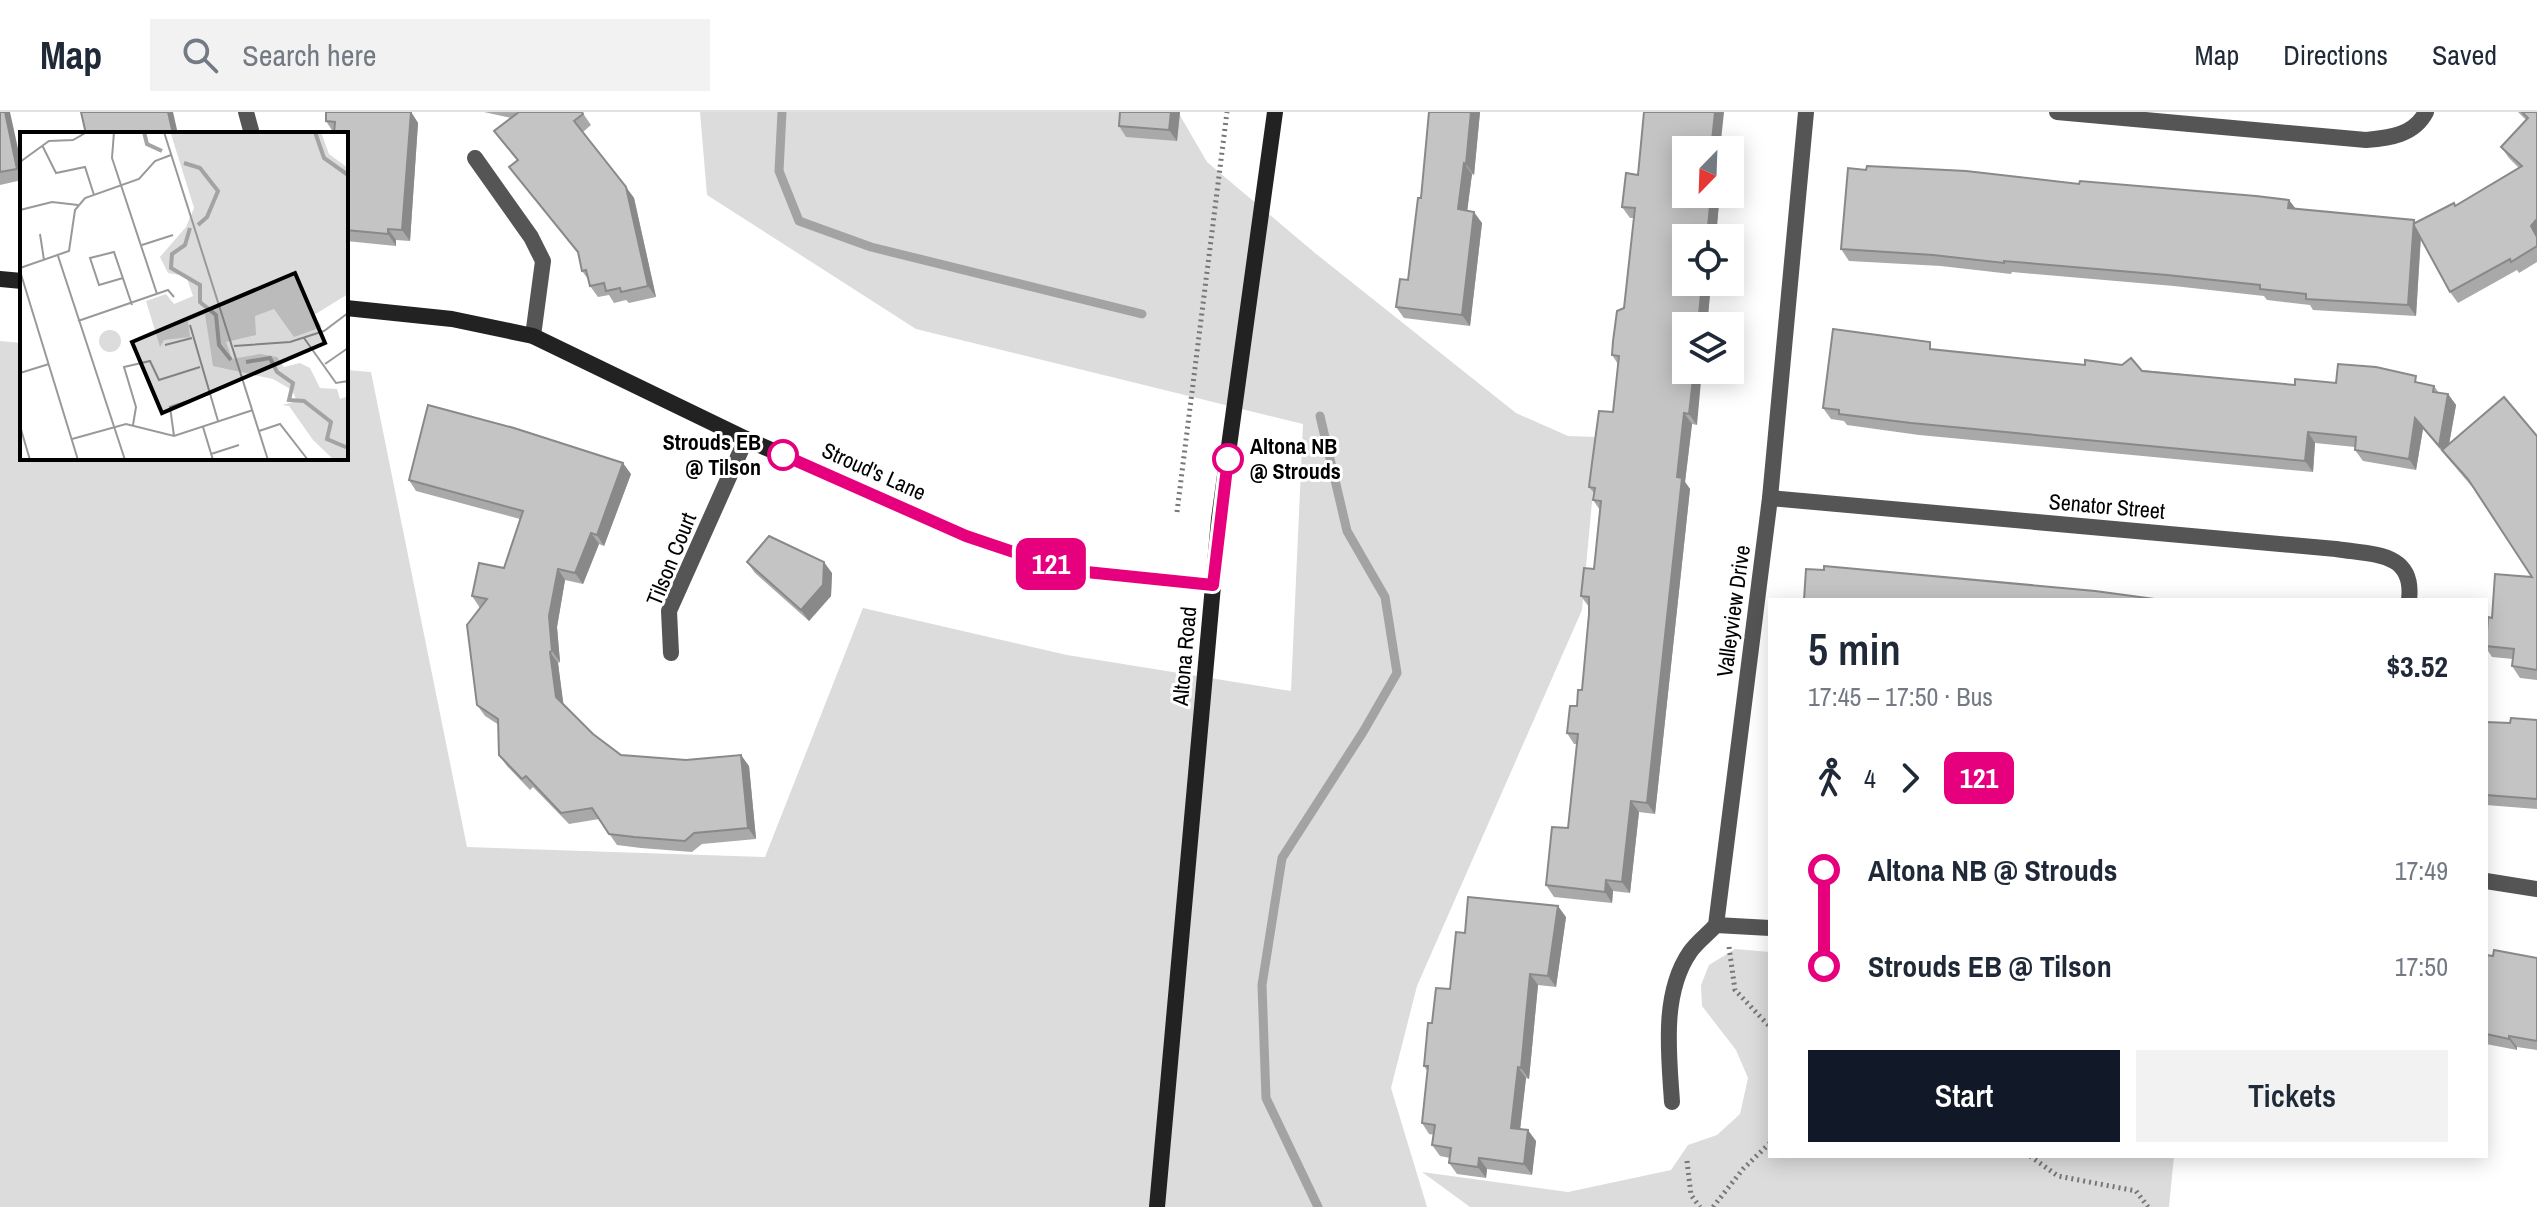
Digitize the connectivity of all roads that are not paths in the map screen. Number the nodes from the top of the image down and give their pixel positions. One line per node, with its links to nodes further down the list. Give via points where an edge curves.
1 (246, 112): 6 (street)
2 (1275, 112): 14 (main road, Altona Road)
3 (1806, 112): 13 (street, Valleyview Drive)
4 (2057, 112): 5 (street, via 2366,140 2395,137 2420,123)
5 (2426, 112)
6 (251, 132)
7 (475, 158): 11 (street, via 543,261)
8 (0, 279): 9 (main road)
9 (20, 281)
10 (348, 308): 11 (main road, Stroud's Lane, via 452,319)
11 (533, 336): 12 (main road, Stroud's Lane)
12 (746, 439): 14 (main road, Stroud's Lane, via 966,536 1067,570); 16 (street, Tilson Court, via 669,611)
13 (1770, 498): 15 (street, Senator Street, via 2336,549 2392,558 2404,569); 19 (street, Valleyview Drive)
14 (1213, 585): 22 (main road, Altona Road)
15 (2409, 598)
16 (671, 653)
17 (2488, 881): 18 (street)
18 (2537, 889)
19 (1716, 925): 20 (street); 21 (street, via 1691,951 1673,993)
20 (1768, 928)
21 (1672, 1102)
22 (1157, 1207)

